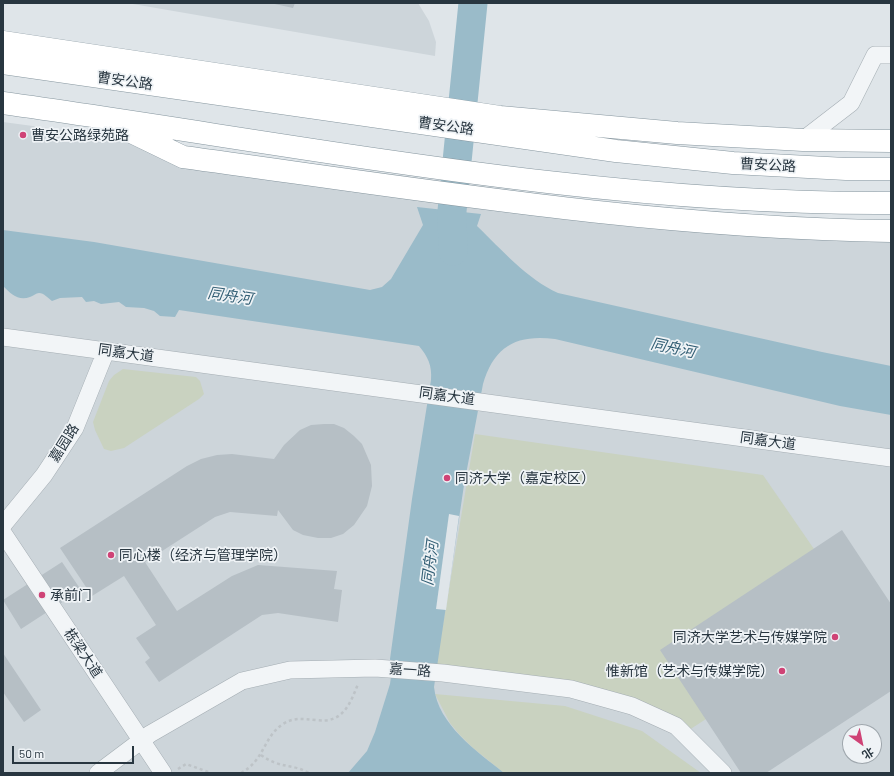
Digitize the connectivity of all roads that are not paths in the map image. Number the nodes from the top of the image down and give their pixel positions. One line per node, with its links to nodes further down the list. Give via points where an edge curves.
1 (3, 42): 5 (highway, 曹安公路)
2 (891, 55): 8 (street, via 875,55 850,103)
3 (3, 63): 5 (highway, 曹安公路)
4 (3, 103): 6 (highway)
5 (424, 115): 7 (highway, 曹安公路)
6 (100, 117): 11 (highway, via 420,165 617,190 713,197); 12 (highway, via 183,157 643,217 828,230)
7 (501, 125): 8 (highway, 曹安公路); 10 (highway, 曹安公路, via 616,151 732,163)
8 (804, 140): 9 (highway, 曹安公路)
9 (891, 141)
10 (891, 169)
11 (891, 203)
12 (891, 231)
13 (3, 337): 14 (street, 同嘉大道)
14 (106, 351): 15 (street, 同嘉大道); 16 (street, 嘉园路, via 75,428 44,475)
15 (891, 458)
16 (3, 525)
17 (3, 533): 18 (street, 栋梁大道)
18 (142, 741): 19 (street, 栋梁大道); 20 (street, 嘉一路); 21 (street, 嘉一路, via 242,681 290,670 369,668 443,673 571,689 632,706 676,726)
19 (170, 772)
20 (98, 773)
21 (723, 773)

